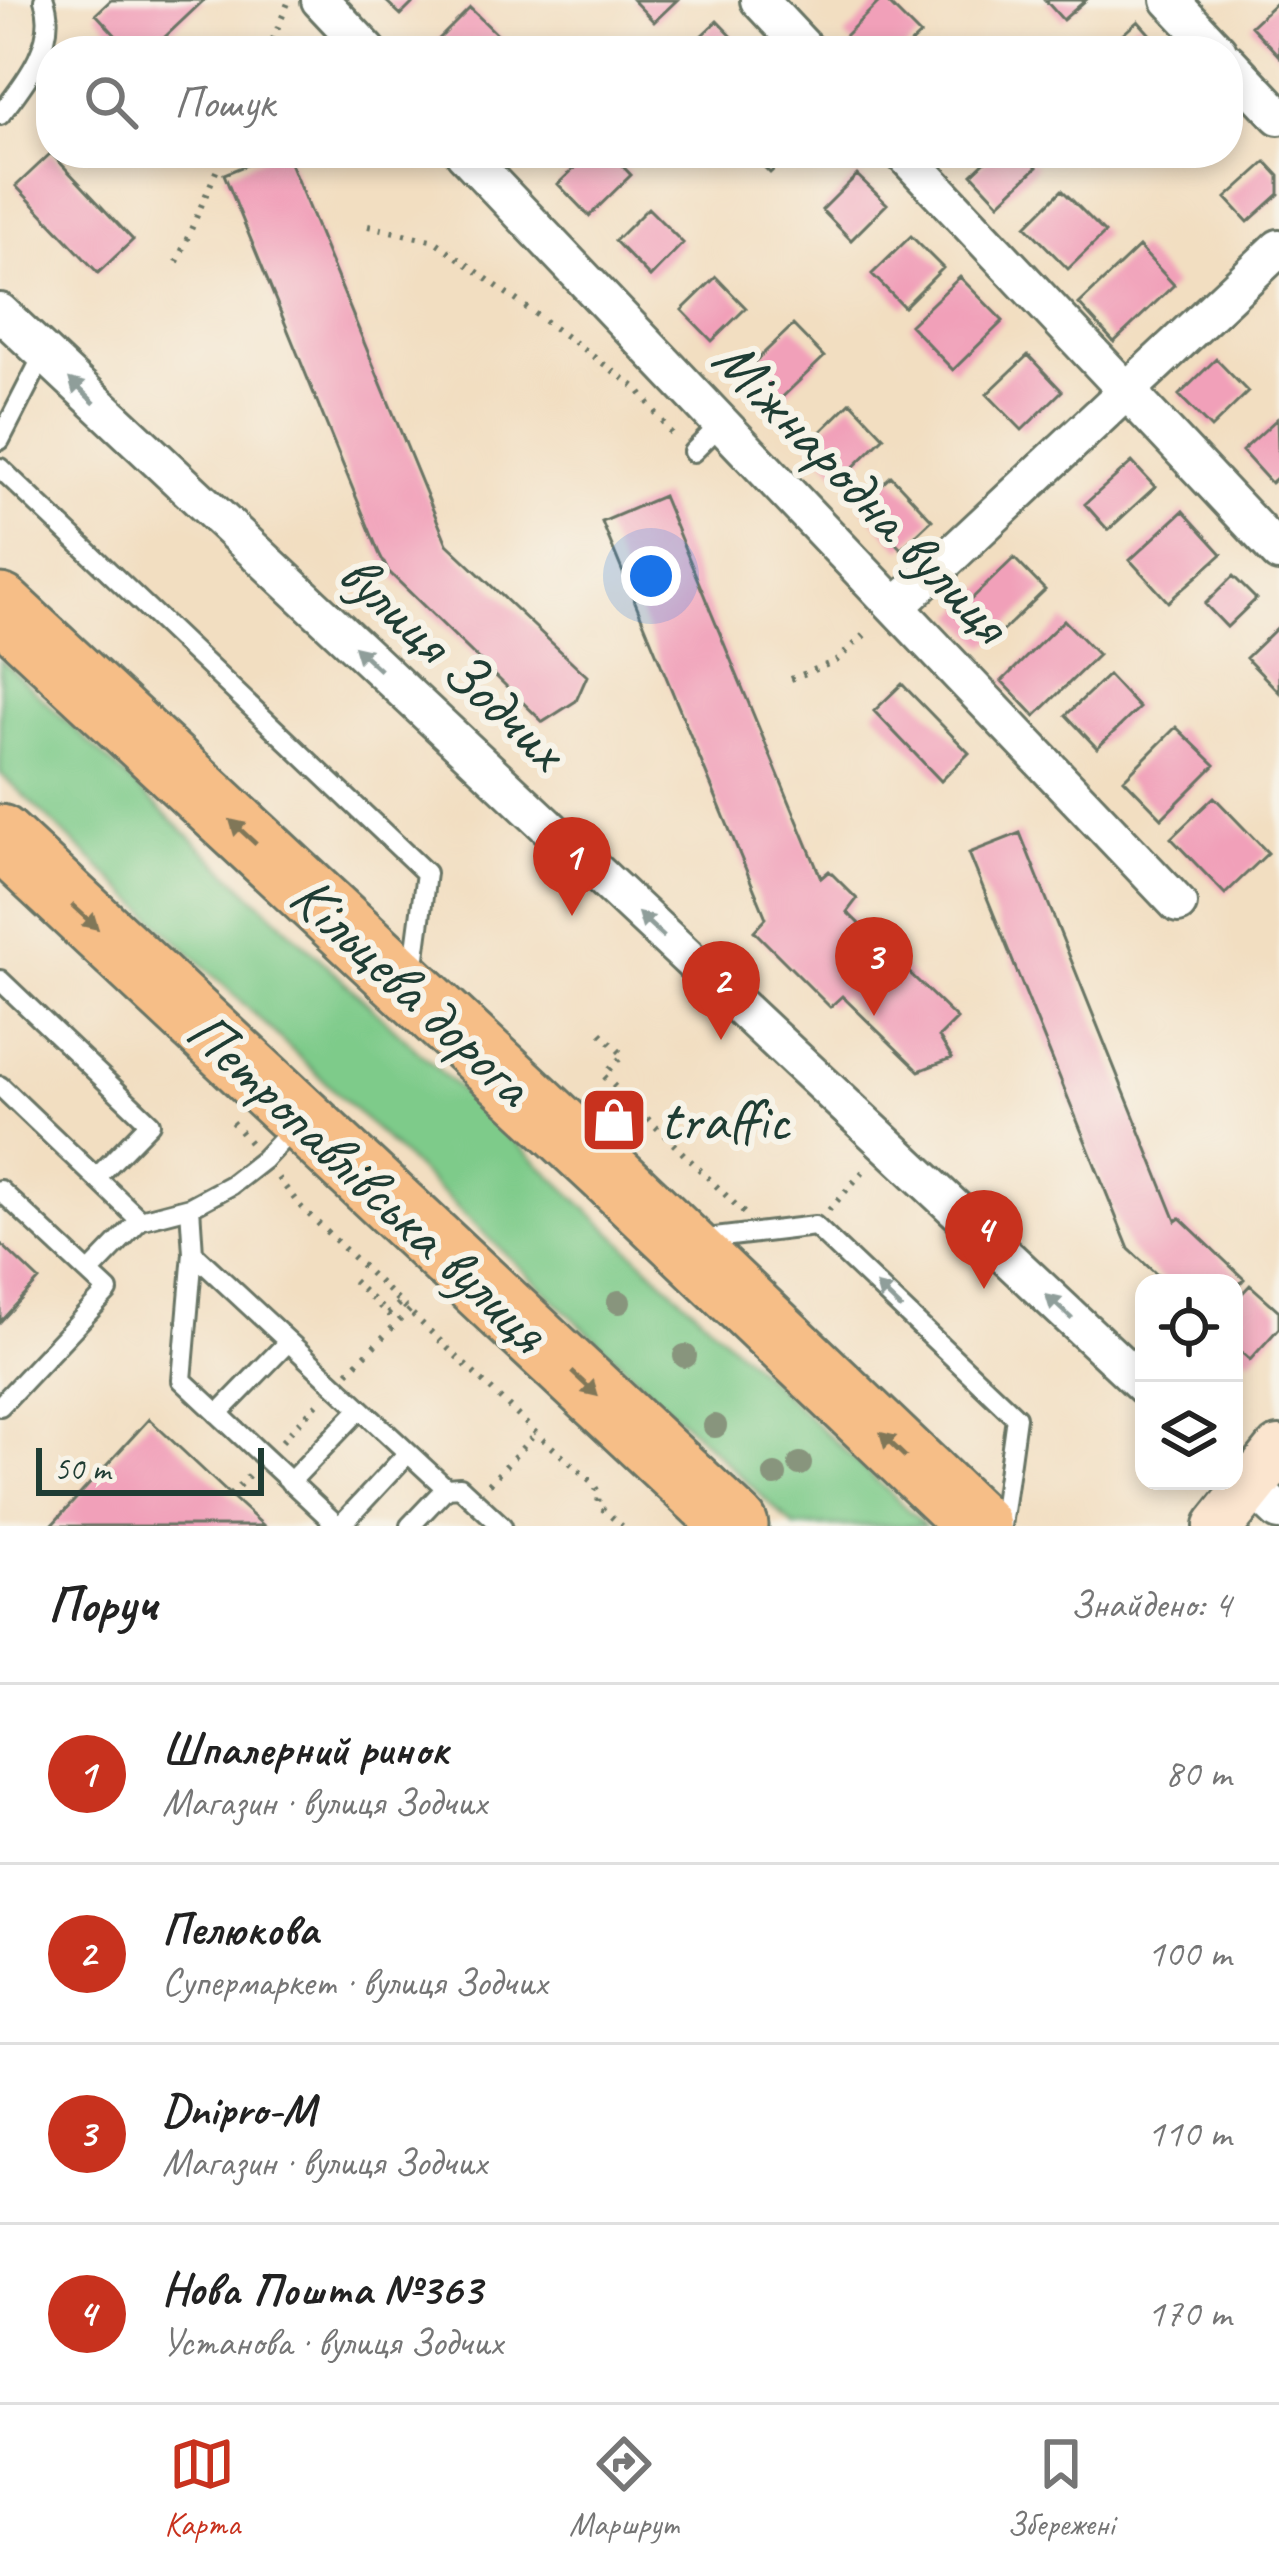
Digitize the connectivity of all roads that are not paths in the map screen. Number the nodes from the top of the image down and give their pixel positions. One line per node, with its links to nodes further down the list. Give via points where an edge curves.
1 (44, 0): 5 (lane)
2 (320, 0): 6 (street)
3 (759, 0): 7 (street)
4 (1171, 0): 8 (street)
5 (44, 36)
6 (354, 36)
7 (793, 36)
8 (1204, 36)
9 (36, 64): 11 (lane)
10 (1243, 78): 12 (street)
11 (0, 115)
12 (1279, 116)
13 (478, 168): 19 (street, Міжнародна вулиця)
14 (917, 168): 18 (street)
15 (1279, 248): 18 (street)
16 (0, 312): 17 (street, вулиця Зодчих)
17 (44, 354): 20 (lane); 40 (street, вулиця Зодчих, one-way to 17)
18 (1126, 391): 23 (street); 25 (street)
19 (721, 424): 21 (lane); 25 (street, Міжнародна вулиця)
20 (0, 440)
21 (687, 449)
22 (0, 468): 29 (lane, via 426,873)
23 (1279, 554)
24 (0, 606): 29 (highway, Кільцева дорога, one-way to 24)
25 (896, 607): 27 (street, Міжнародна вулиця)
26 (0, 837): 31 (highway, Петропавлівська вулиця, one-way to 31)
27 (1178, 904)
28 (0, 980): 32 (lane, via 150,1123)
29 (411, 989): 36 (highway, Кільцева дорога)
30 (0, 1086): 32 (lane)
31 (283, 1139): 34 (lane, via 231,1185); 51 (highway, Петропавлівська вулиця, one-way to 51)
32 (96, 1178): 35 (lane)
33 (0, 1190): 38 (lane)
34 (190, 1207): 35 (lane); 37 (lane)
35 (140, 1220): 38 (lane)
36 (681, 1242): 52 (highway, Кільцева дорога, one-way to 36); 53 (lane, one-way to 36, via 1016,1418 815,1226)
37 (193, 1253): 39 (lane); 43 (lane, via 182,1380)
38 (88, 1273): 41 (lane, via 108,1291)
39 (288, 1342): 42 (lane); 43 (lane)
40 (1140, 1382)
41 (0, 1406)
42 (360, 1409): 44 (lane); 46 (lane)
43 (218, 1414): 46 (lane)
44 (407, 1454): 47 (lane); 48 (lane)
45 (1261, 1479): 54 (main road)
46 (290, 1482): 48 (lane)
47 (446, 1488): 49 (lane); 50 (lane, via 460,1487)
48 (339, 1526)
49 (410, 1526)
50 (502, 1526)
51 (736, 1526)
52 (978, 1526)
53 (1001, 1526)
54 (1219, 1526)

